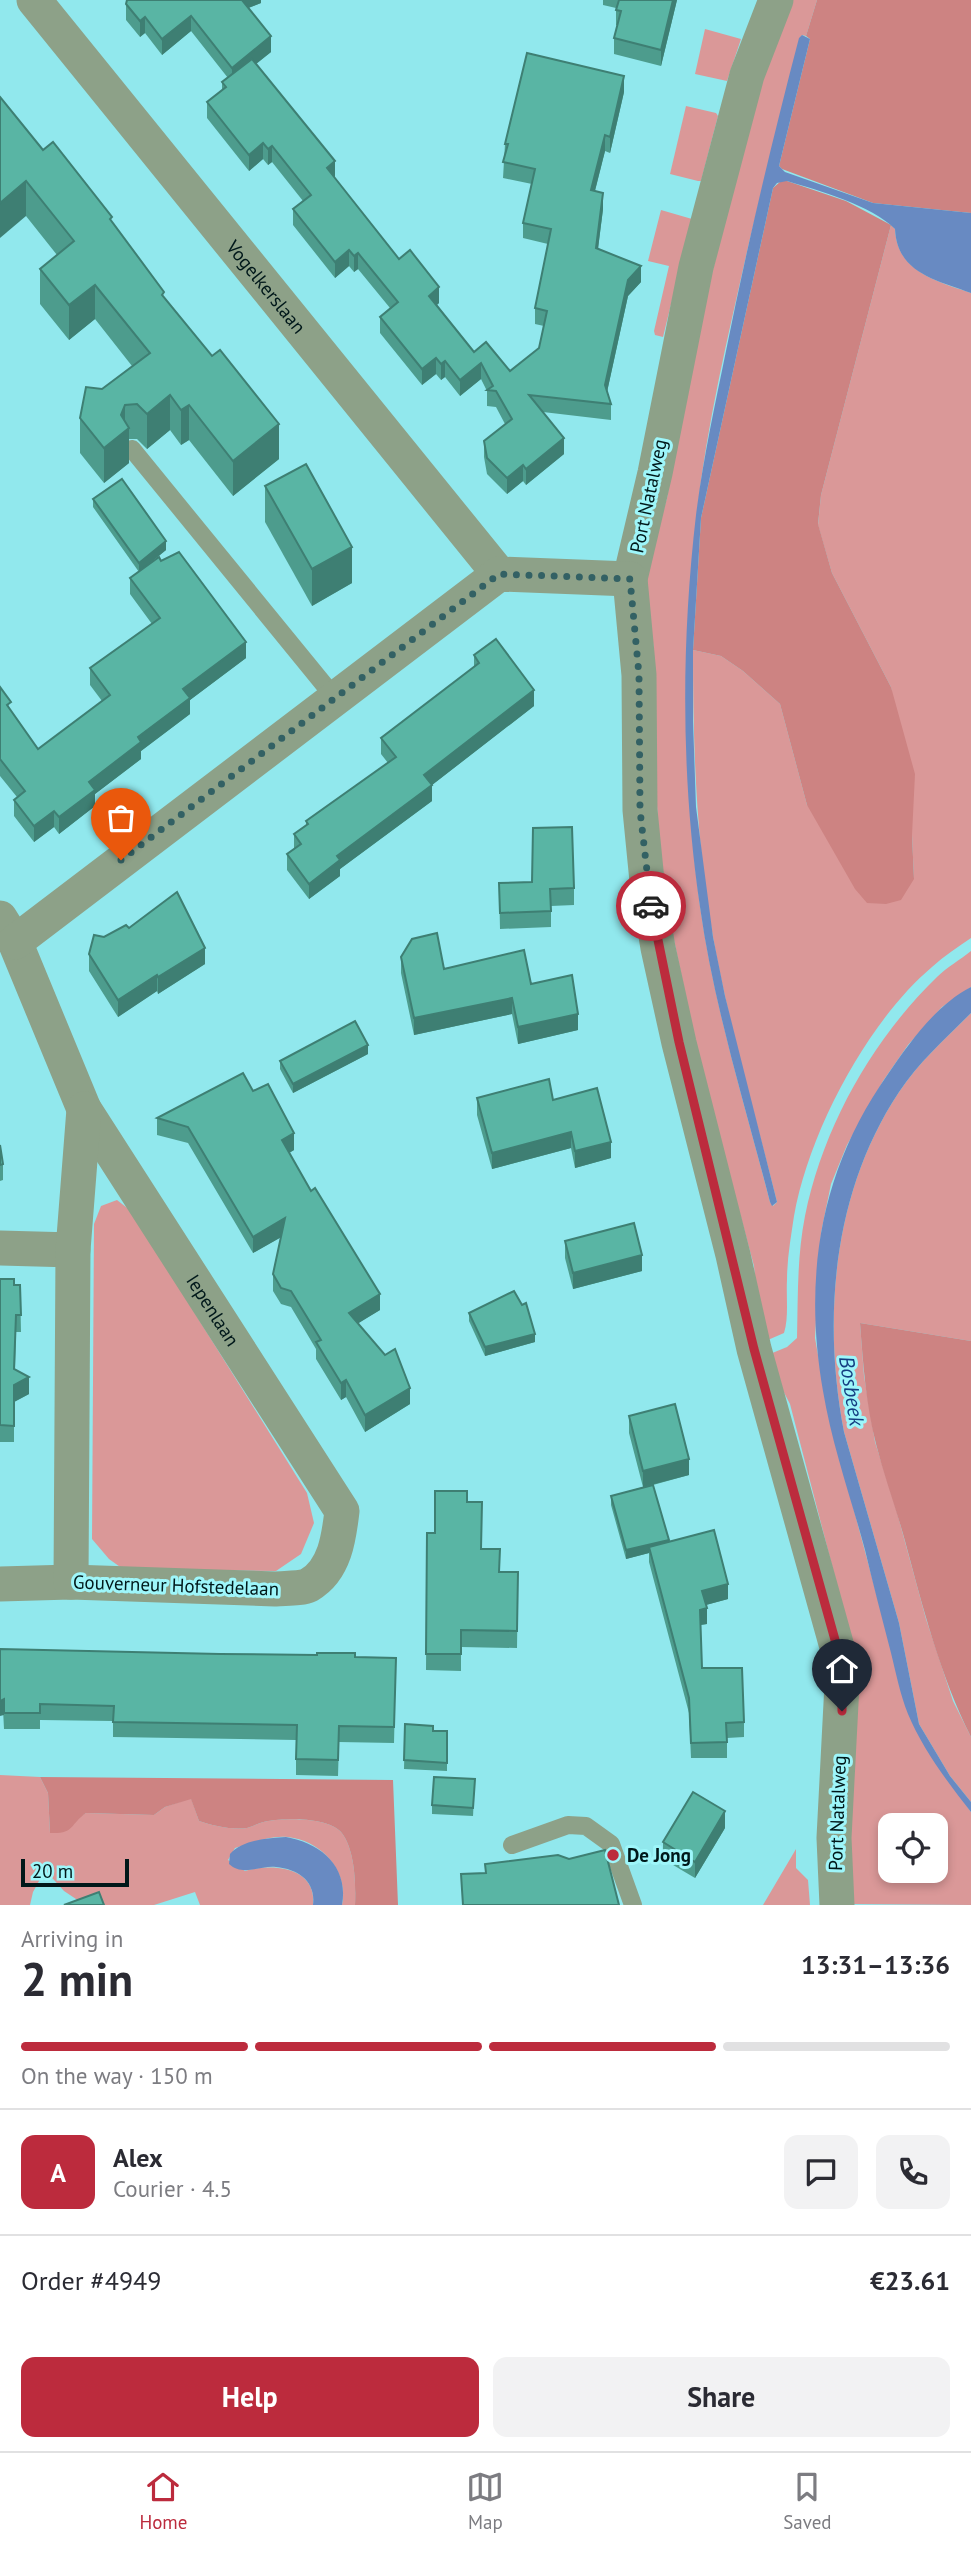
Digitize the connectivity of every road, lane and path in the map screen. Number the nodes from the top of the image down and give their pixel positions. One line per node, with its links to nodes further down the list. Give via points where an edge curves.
1 (34, 0): 4 (street, Vogelkerslaan)
2 (776, 0): 5 (street, Port Natalweg, via 747,75 696,267)
3 (132, 449): 6 (lane)
4 (499, 574): 5 (street); 6 (street)
5 (630, 579): 16 (street, Port Natalweg, via 639,675 640,810 658,948 754,1349 837,1647 842,1684 834,1838)
6 (335, 698): 7 (street)
7 (7, 930): 8 (street, Iepenlaan)
8 (84, 1109): 10 (street, Iepenlaan); 11 (street, Iepenlaan)
9 (0, 1248): 10 (street)
10 (73, 1251): 12 (street, Iepenlaan)
11 (342, 1511): 12 (street, Gouverneur Hofstedelaan, via 338,1544 327,1567 308,1586 275,1589)
12 (71, 1582): 13 (street, Gouverneur Hofstedelaan)
13 (0, 1584)
14 (512, 1845): 15 (lane, via 568,1825 586,1826 611,1844)
15 (633, 1905)
16 (837, 1905)

